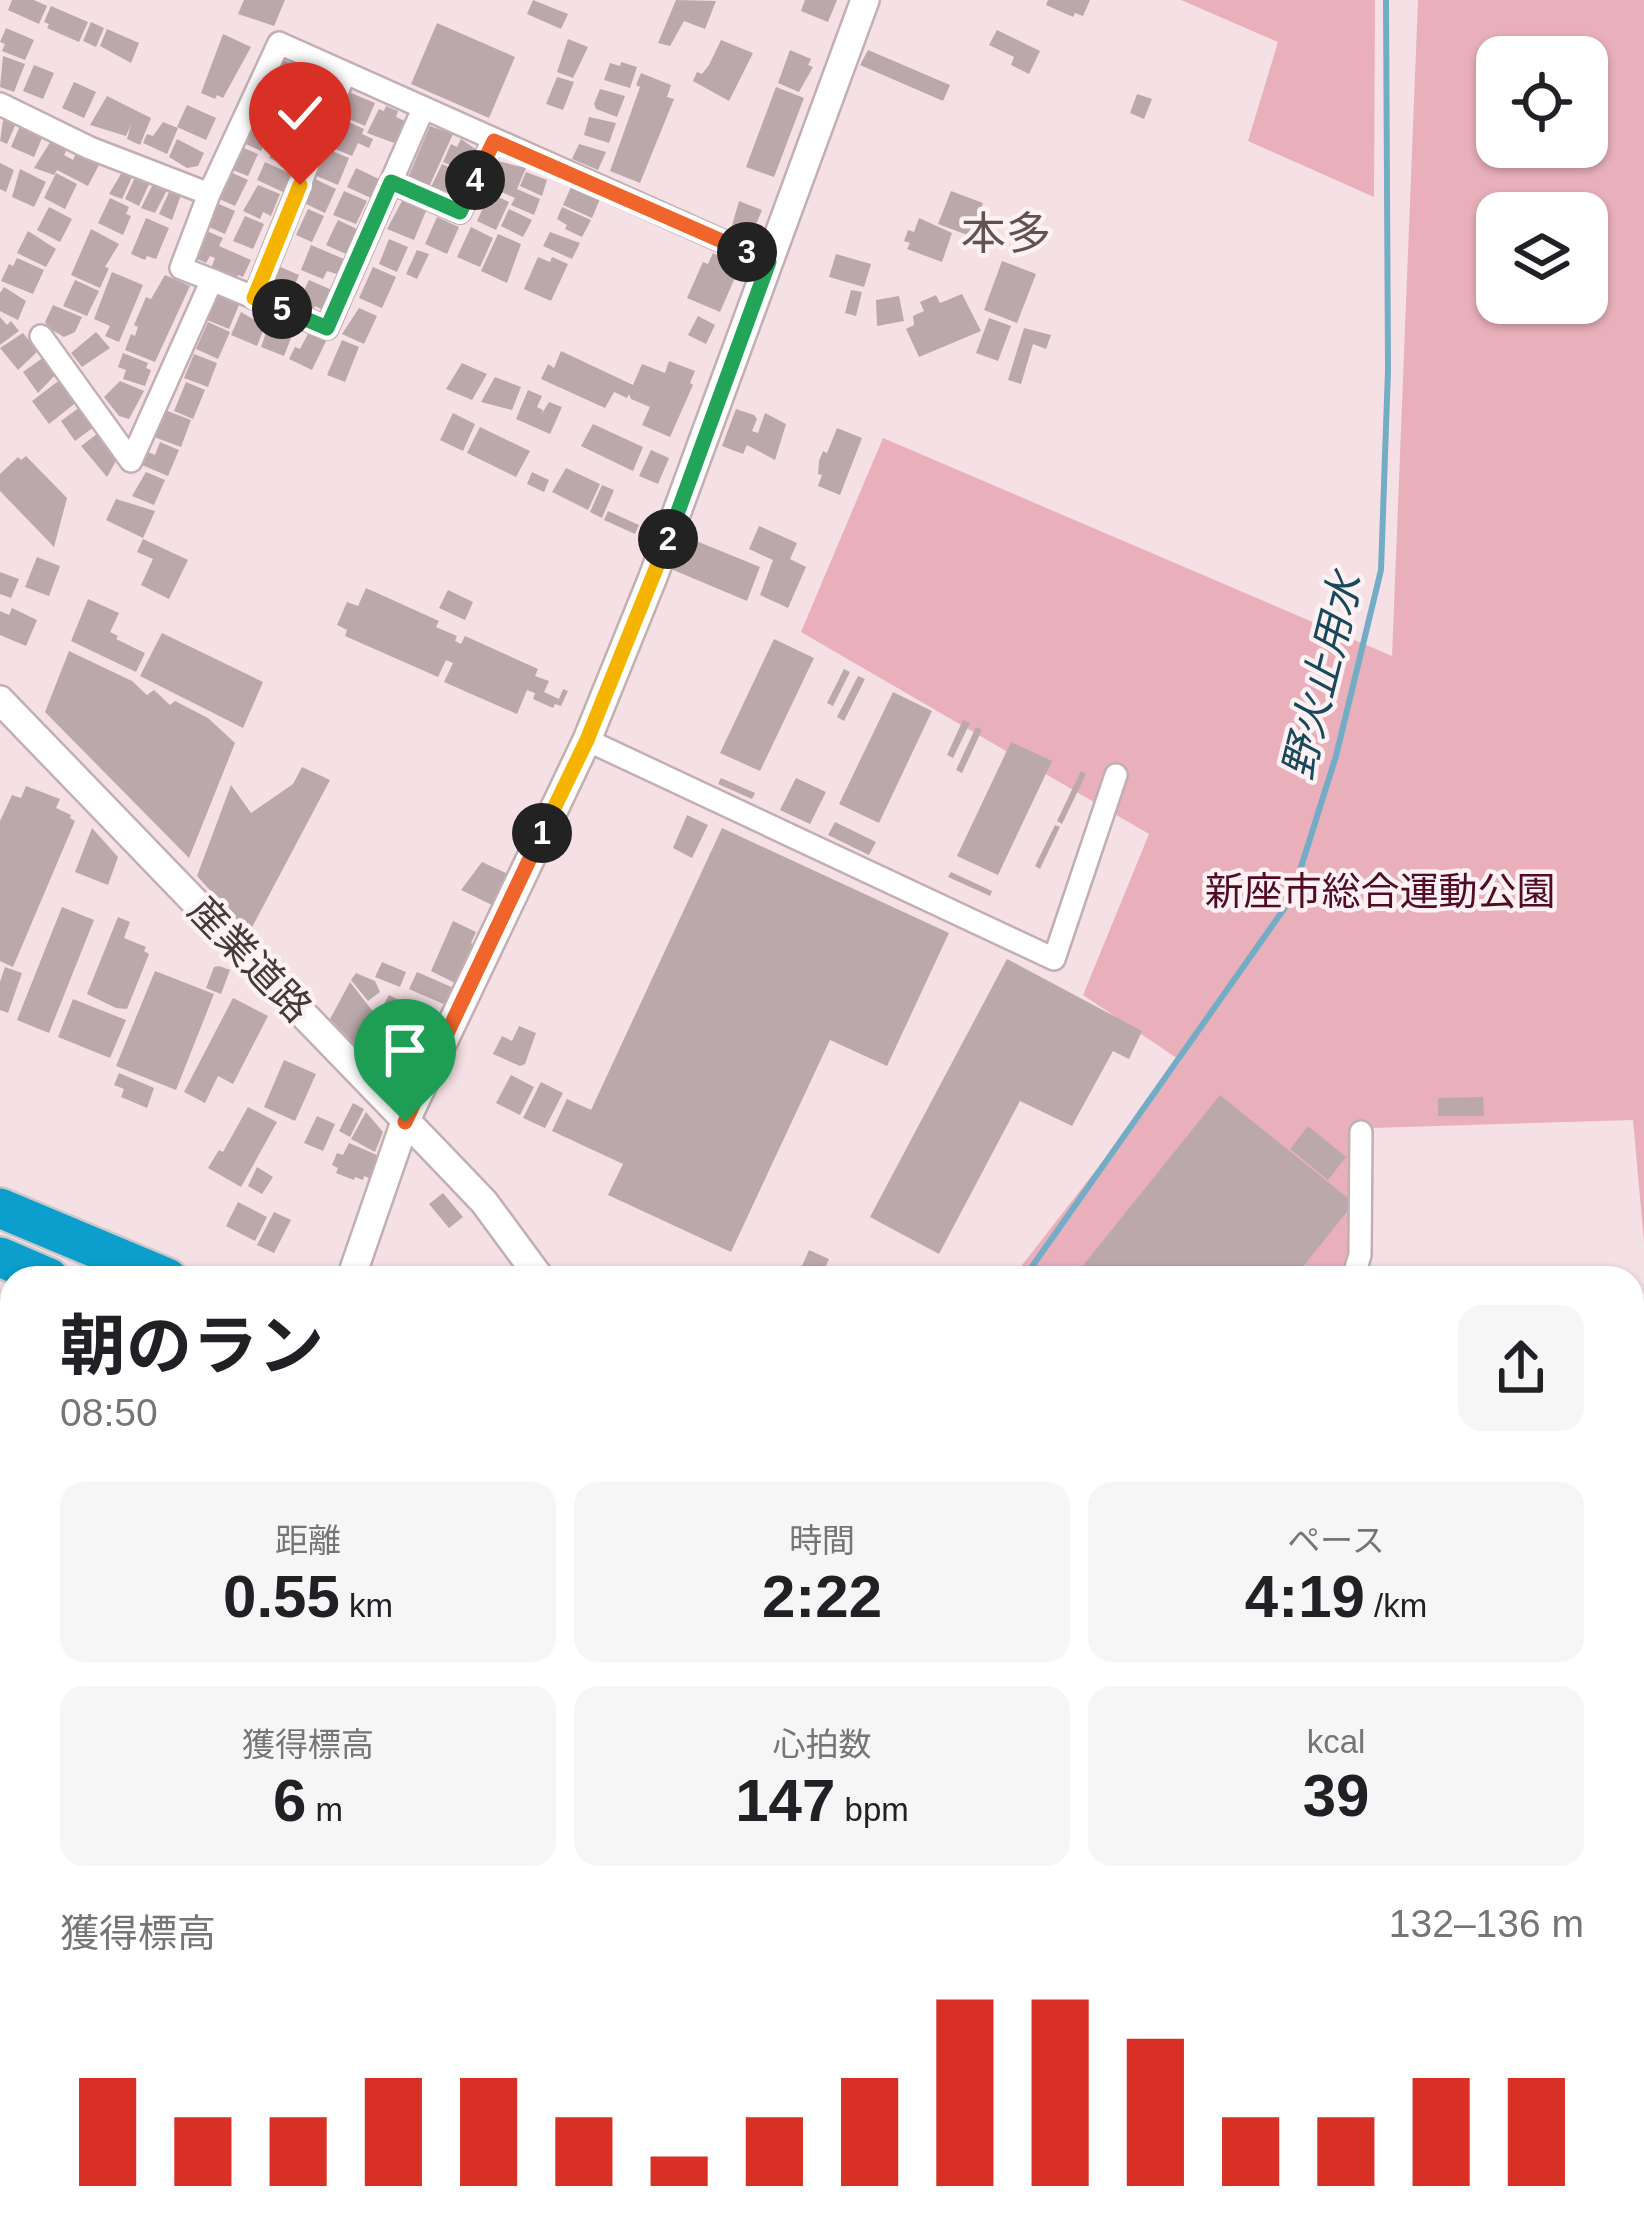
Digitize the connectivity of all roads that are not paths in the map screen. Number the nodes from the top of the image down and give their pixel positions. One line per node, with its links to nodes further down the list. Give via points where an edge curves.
1 (865, 0): 8 (street)
2 (345, 74): 4 (street); 7 (street, via 279,43); 10 (street)
3 (0, 104): 7 (street)
4 (423, 109): 5 (street); 6 (street)
5 (494, 141): 6 (street, via 460,212); 8 (street)
6 (391, 182): 10 (street, via 327,328)
7 (209, 194): 9 (street, via 181,268)
8 (769, 262): 13 (street)
9 (212, 280): 10 (street); 11 (street, via 131,461)
10 (254, 298)
11 (41, 336)
12 (0, 700): 15 (street, 産業道路)
13 (587, 740): 14 (street, via 1054,959); 15 (street)
14 (1116, 775)
15 (405, 1122): 19 (street); 20 (street, 産業道路, via 484,1202)
16 (1361, 1132): 21 (street)
17 (0, 1208): 18 (highway)
18 (138, 1266)
19 (355, 1266)
20 (531, 1266)
21 (1357, 1266)

